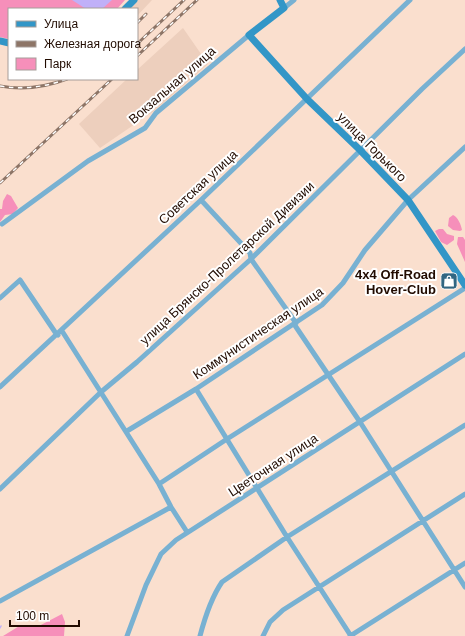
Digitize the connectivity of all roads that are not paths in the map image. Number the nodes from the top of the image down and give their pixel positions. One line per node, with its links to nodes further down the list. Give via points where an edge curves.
1 (134, 0): 5 (street)
2 (280, 0): 6 (street)
3 (294, 0): 6 (street, Вокзальная улица)
4 (410, 0): 9 (street, Советская улица)
5 (126, 8)
6 (284, 8): 7 (street, Вокзальная улица)
7 (249, 35): 9 (street, улица Горького); 14 (street, Вокзальная улица, via 156,113 145,128 88,160)
8 (465, 49): 11 (street, улица Брянско-Пролетарской Дивизии)
9 (307, 99): 11 (street, улица Горького); 12 (street, Советская улица)
10 (465, 147): 13 (street, Коммунистическая улица)
11 (360, 150): 13 (street, улица Горького); 15 (street, улица Брянско-Пролетарской Дивизии)
12 (201, 200): 15 (street, via 250,253); 19 (street, Советская улица)
13 (408, 200): 16 (street, улица Горького); 18 (street, Коммунистическая улица, via 365,250 353,271 332,296)
14 (2, 224)
15 (251, 259): 18 (street); 24 (street, улица Брянско-Пролетарской Дивизии)
16 (465, 286): 21 (street)
17 (0, 298): 19 (street, via 20,280 54,332)
18 (295, 323): 21 (street); 23 (street, Коммунистическая улица)
19 (60, 333): 22 (street, Советская улица); 24 (street)
20 (465, 354): 25 (street, Цветочная улица)
21 (328, 374): 25 (street); 28 (street)
22 (0, 387)
23 (196, 388): 27 (street, Коммунистическая улица); 28 (street)
24 (101, 392): 27 (street); 32 (street, улица Брянско-Пролетарской Дивизии)
25 (360, 422): 29 (street); 31 (street, Цветочная улица)
26 (465, 425): 29 (street)
27 (127, 431): 30 (street)
28 (227, 439): 30 (street); 31 (street)
29 (391, 472): 35 (street); 37 (street)
30 (160, 484): 34 (street)
31 (257, 488): 36 (street, Цветочная улица); 37 (street)
32 (0, 489)
33 (465, 494): 35 (street)
34 (171, 507): 36 (street); 42 (street)
35 (422, 522): 39 (street); 40 (street)
36 (187, 532): 43 (street, Цветочная улица, via 161,554 129,627)
37 (287, 537): 40 (street); 44 (street, via 222,582 215,592)
38 (465, 563): 39 (street)
39 (454, 570): 41 (street); 46 (street)
40 (319, 587): 45 (street, via 283,610 270,622); 46 (street)
41 (465, 587)
42 (0, 601)
43 (128, 636)
44 (200, 636)
45 (263, 636)
46 (351, 636)

